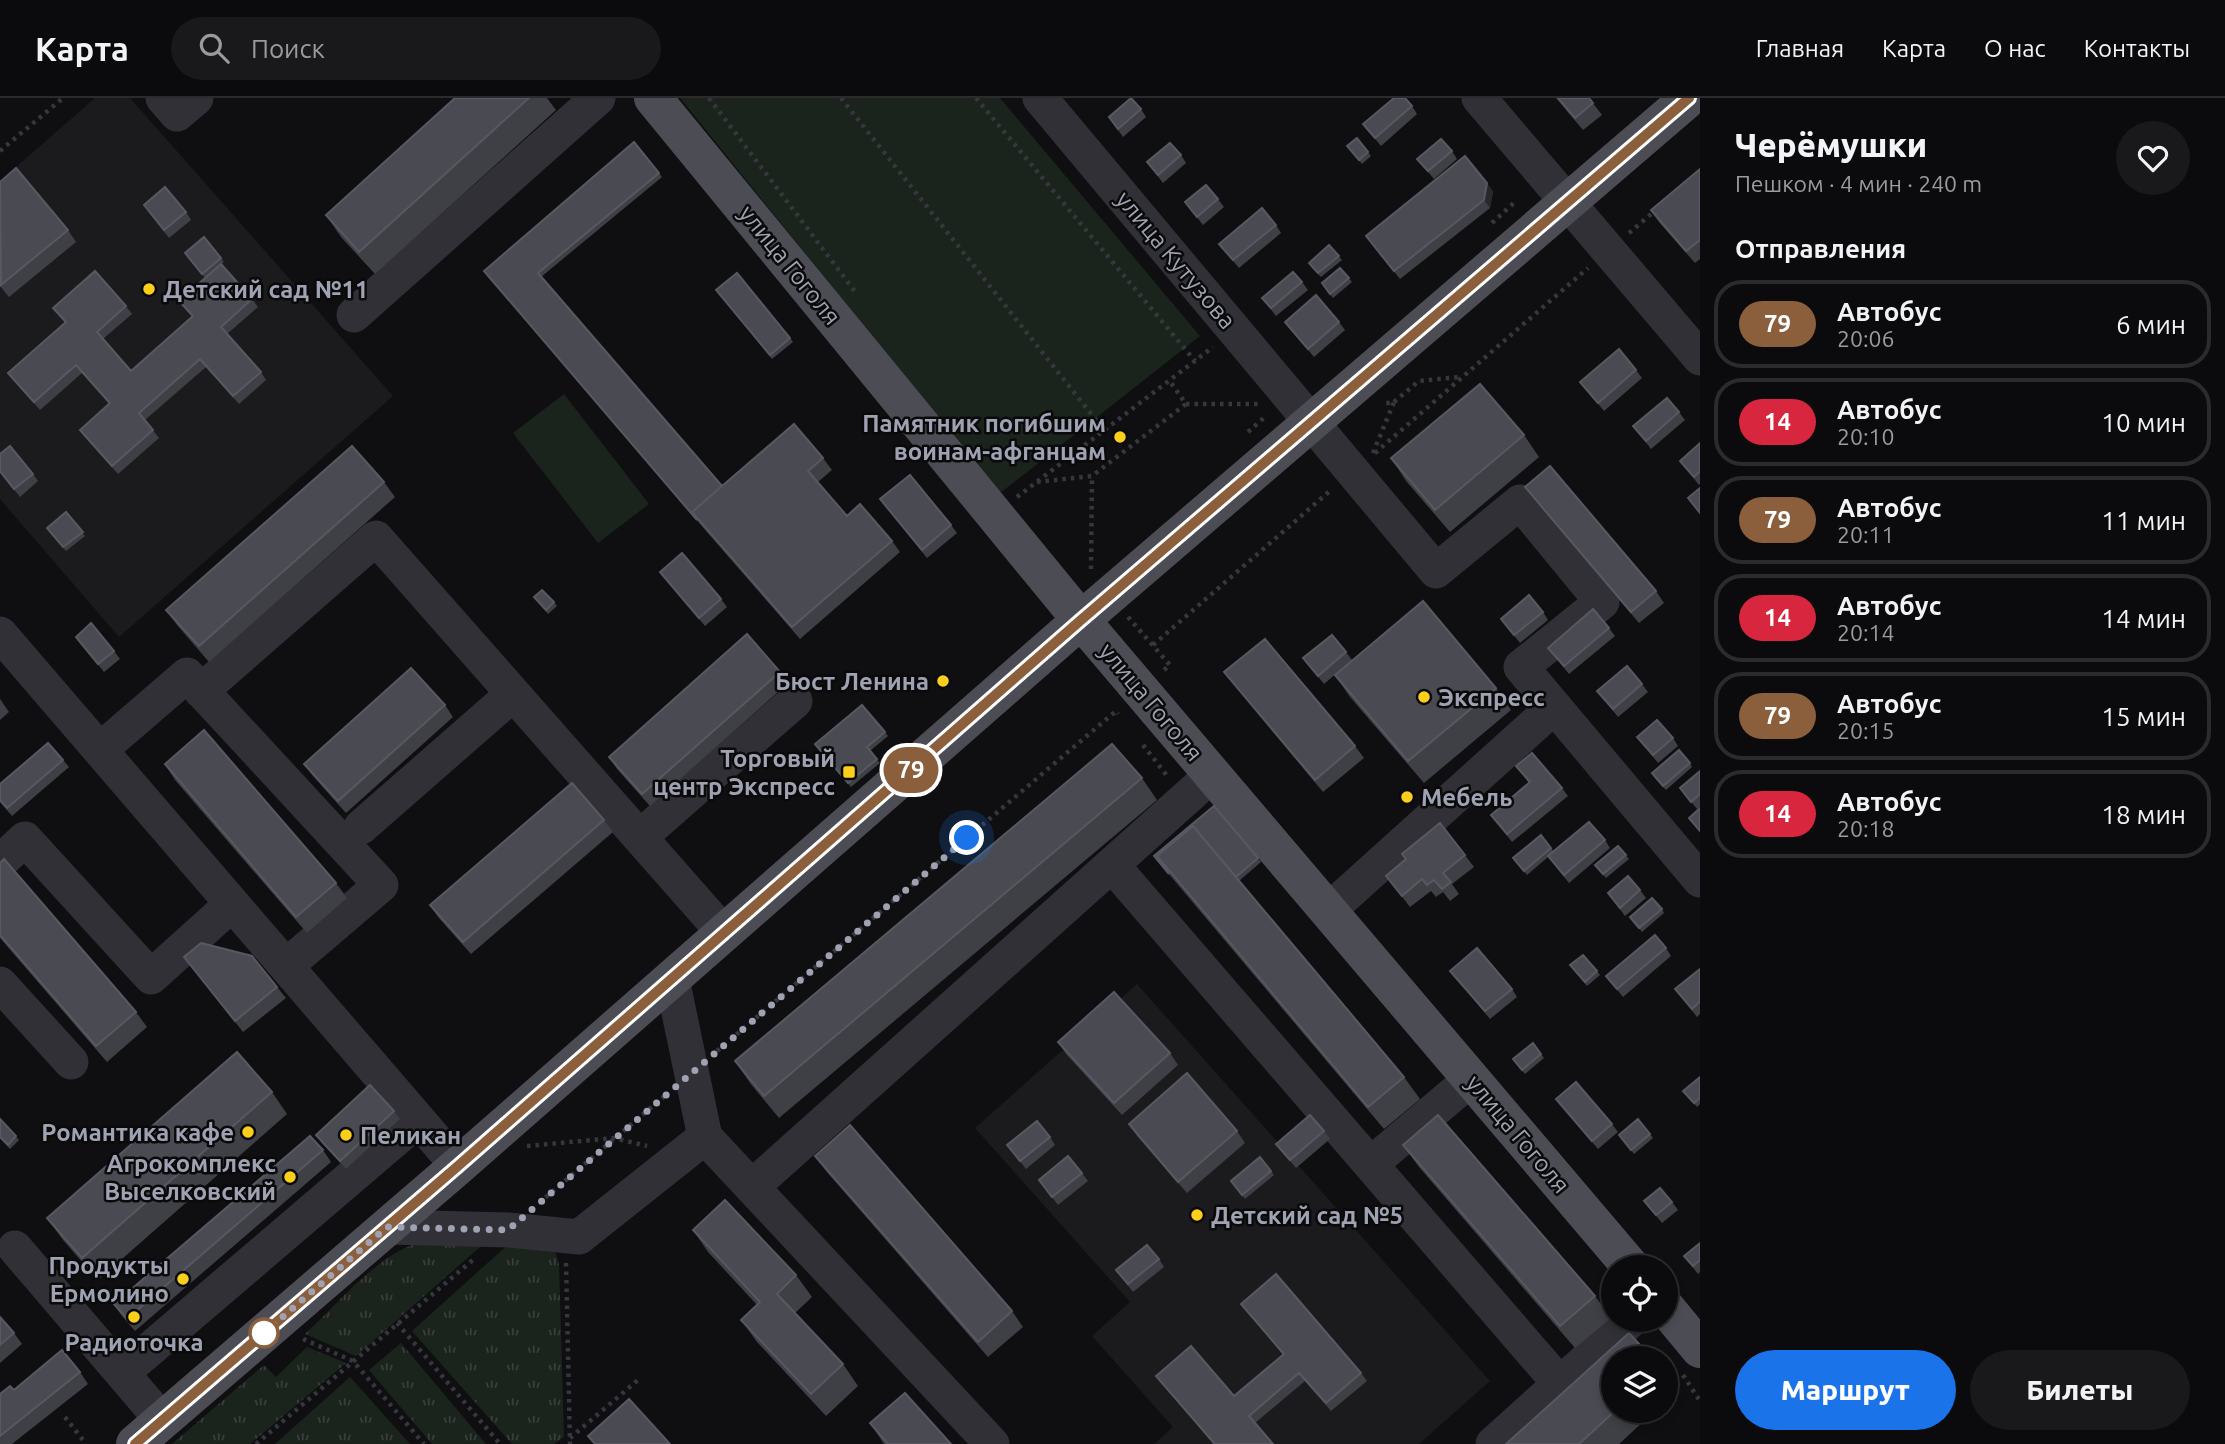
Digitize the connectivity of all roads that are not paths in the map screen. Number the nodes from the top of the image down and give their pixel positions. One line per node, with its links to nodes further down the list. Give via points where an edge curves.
1 (163, 98): 2 (street, via 177,114)
2 (196, 98)
3 (598, 98): 9 (street)
4 (653, 98): 12 (main road, улица Гоголя)
5 (1040, 98): 11 (street, улица Кутузова)
6 (1479, 98): 8 (street)
7 (1689, 98): 8 (main road)
8 (1567, 203): 10 (street); 11 (main road)
9 (354, 314)
10 (1700, 358)
11 (1313, 421): 12 (main road); 17 (street, улица Кутузова, via 1436,571 1520,502 1602,602 1521,667)
12 (1081, 620): 19 (main road, улица Гоголя); 27 (main road)
13 (0, 634): 18 (street)
14 (201, 691): 15 (street, via 376,538); 18 (street, via 187,675); 28 (street, via 381,885)
15 (513, 694): 20 (street); 21 (street)
16 (795, 701): 21 (street)
17 (1554, 707): 24 (street); 26 (street)
18 (100, 750): 25 (street)
19 (1199, 787): 23 (street); 26 (main road, улица Гоголя)
20 (361, 827)
21 (640, 837): 27 (street)
22 (0, 862): 25 (street, via 25,839 151,977)
23 (1112, 865): 35 (street); 37 (street)
24 (1700, 880)
25 (232, 904): 28 (street)
26 (1328, 911): 32 (main road, улица Гоголя)
27 (724, 933): 29 (main road)
28 (286, 966): 33 (street)
29 (672, 979): 34 (street, via 691,1073); 36 (main road)
30 (0, 984): 31 (street)
31 (71, 1062)
32 (1471, 1079): 35 (street); 40 (main road, улица Гоголя)
33 (418, 1120): 36 (street); 44 (street)
34 (693, 1146): 37 (street); 38 (street, via 579,1237)
35 (1371, 1164): 45 (street)
36 (458, 1166): 38 (main road)
37 (753, 1186): 47 (street)
38 (387, 1227): 46 (main road)
39 (15, 1248): 44 (street)
40 (1621, 1255)
41 (1678, 1322): 43 (main road)
42 (1618, 1332): 45 (street)
43 (1700, 1349)
44 (122, 1373): 46 (street)
45 (1560, 1384): 48 (street)
46 (148, 1432)
47 (992, 1444)
48 (1493, 1444)

